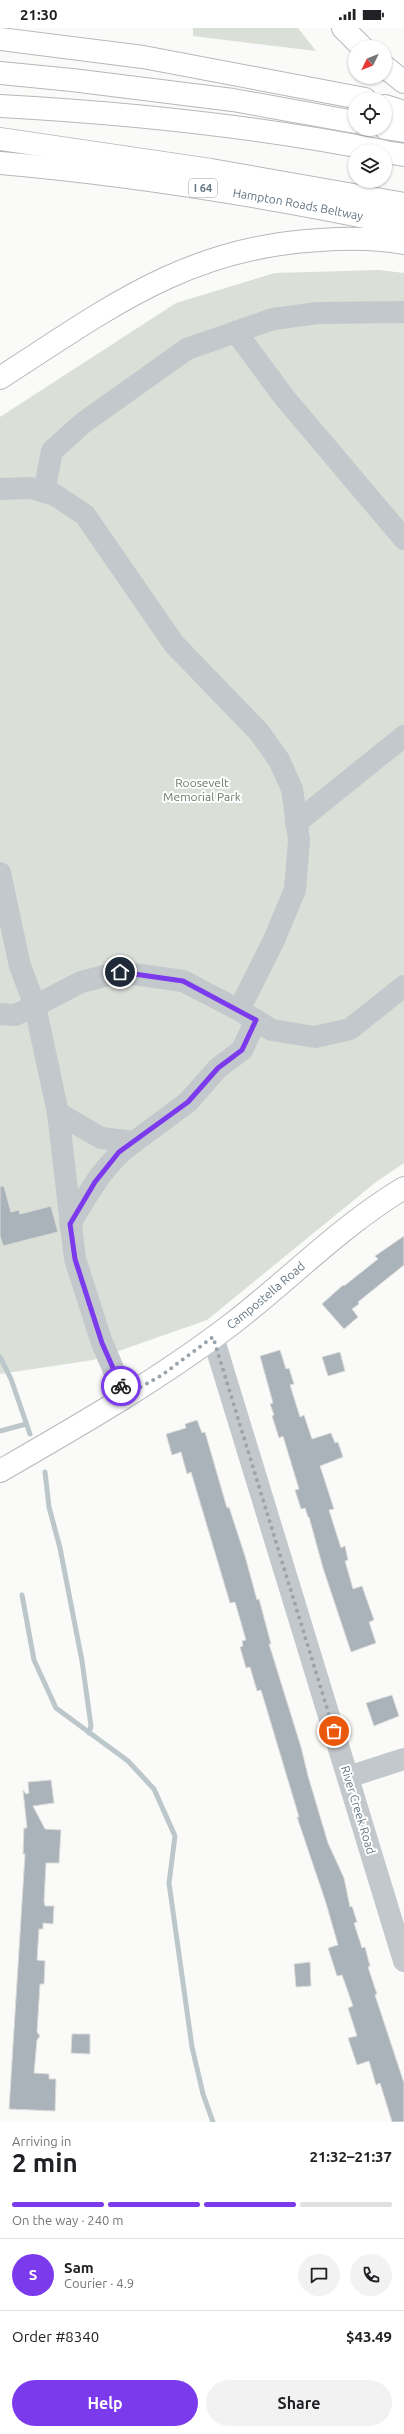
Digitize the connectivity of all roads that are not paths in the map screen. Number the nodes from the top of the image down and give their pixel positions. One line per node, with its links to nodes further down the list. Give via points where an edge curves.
1 (343, 28): 3 (main road)
2 (0, 39): 7 (main road, via 143,57)
3 (355, 40)
4 (0, 73): 11 (main road, via 233,100)
5 (392, 73): 6 (main road)
6 (404, 82)
7 (348, 96)
8 (0, 106): 15 (main road, via 105,113 318,138)
9 (392, 108): 10 (main road)
10 (404, 112)
11 (348, 121)
12 (392, 129): 13 (main road)
13 (404, 131)
14 (0, 139): 19 (main road, via 211,170)
15 (348, 144)
16 (392, 153): 17 (main road)
17 (404, 156)
18 (0, 163): 20 (main road, Hampton Roads Beltway / I 64, via 184,185 322,208)
19 (404, 204)
20 (404, 226)
21 (404, 243): 24 (main road, via 310,240 278,243 222,255 185,269 111,306)
22 (404, 312): 23 (street, via 318,313 273,319)
23 (236, 332): 26 (street, via 187,349 83,423 52,451); 27 (street, via 284,397)
24 (0, 378)
25 (0, 490): 26 (street, via 31,488)
26 (44, 492): 29 (street, via 55,495 85,515 174,644 259,732 279,760 292,789)
27 (404, 539)
28 (404, 736): 29 (street)
29 (296, 823): 34 (street, via 299,840 295,890 273,942)
30 (0, 873): 32 (street, via 20,966)
31 (404, 986): 34 (street, via 350,1029 315,1037 272,1030)
32 (35, 1006): 33 (street, via 15,1014); 34 (street, via 81,982 120,972 183,981); 35 (street)
33 (0, 1014)
34 (248, 1015): 36 (street, via 242,1050 218,1068 188,1102)
35 (58, 1113): 36 (street, via 101,1138); 38 (street)
36 (134, 1142): 38 (street, via 119,1152 95,1182)
37 (404, 1188): 39 (main road, Campostella Road, via 347,1229)
38 (70, 1224): 40 (street, via 75,1259 102,1343)
39 (213, 1337): 40 (main road, Campostella Road, via 162,1375); 43 (street, River Creek Road)
40 (125, 1396): 41 (main road, Campostella Road)
41 (0, 1471)
42 (404, 1759): 43 (street)
43 (348, 1777): 44 (street, River Creek Road)
44 (404, 1961)

